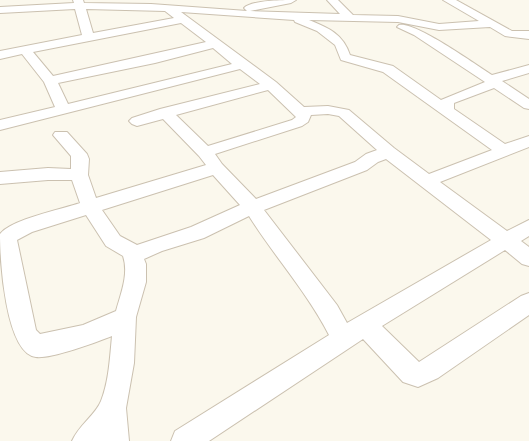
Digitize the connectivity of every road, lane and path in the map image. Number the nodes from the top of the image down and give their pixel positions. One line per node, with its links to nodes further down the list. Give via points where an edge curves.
1 (33, 0): 10 (street)
2 (291, 0): 6 (street)
3 (332, 0): 14 (street)
4 (449, 0): 18 (street)
5 (263, 2): 6 (street); 12 (street)
6 (278, 2): 13 (street, via 273,12)
7 (79, 3): 8 (street); 10 (street); 23 (street)
8 (124, 3): 9 (street)
9 (167, 4): 12 (street); 16 (street)
10 (48, 7): 11 (street)
11 (0, 10)
12 (225, 13): 13 (street); 16 (street, via 202,21)
13 (275, 16): 17 (street)
14 (350, 18): 15 (street); 17 (street)
15 (381, 18): 19 (street, via 407,20); 20 (street)
16 (186, 21): 23 (street); 24 (street)
17 (289, 23): 35 (street, via 321,30 340,43 345,57 388,69)
18 (492, 23): 19 (street); 21 (street)
19 (439, 27): 20 (street)
20 (418, 33): 31 (street)
21 (509, 34): 22 (street); 25 (street)
22 (529, 35)
23 (88, 37): 26 (street)
24 (215, 44): 28 (street); 30 (street)
25 (529, 46)
26 (24, 49): 27 (street); 30 (street)
27 (0, 55)
28 (242, 65): 32 (street); 34 (street)
29 (529, 69): 31 (street)
30 (50, 81): 34 (street)
31 (493, 82): 33 (street); 35 (street, via 447,101)
32 (271, 85): 36 (street); 37 (street)
33 (529, 105)
34 (63, 109): 39 (street)
35 (447, 111): 42 (street)
36 (165, 112): 38 (street); 44 (street)
37 (301, 112): 43 (street, via 321,109 344,113); 44 (street, via 303,119 297,123)
38 (137, 121)
39 (0, 125)
40 (61, 135): 45 (street, via 79,154)
41 (529, 141): 42 (street)
42 (504, 151): 47 (street)
43 (388, 152): 47 (street); 49 (street, via 372,158 361,166)
44 (210, 160): 48 (street); 49 (street)
45 (79, 175): 46 (street, via 48,174); 48 (street)
46 (0, 178)
47 (427, 181): 51 (street)
48 (90, 206): 52 (street, via 113,242 124,246); 55 (street, via 26,227 8,237 7,244 24,330 28,339 36,346 82,337 111,326)
49 (253, 207): 52 (street, via 197,233); 57 (street, via 329,312)
50 (529, 227): 51 (street)
51 (506, 240): 53 (street); 56 (street)
52 (133, 254): 55 (street, via 136,264 135,282)
53 (529, 258)
54 (529, 303): 56 (street, via 418,375 412,373)
55 (125, 317): 58 (street, via 122,363)
56 (365, 325): 57 (street)
57 (344, 338): 61 (street)
58 (113, 408): 59 (street); 60 (street)
59 (86, 441)
60 (115, 441)
61 (185, 441)

